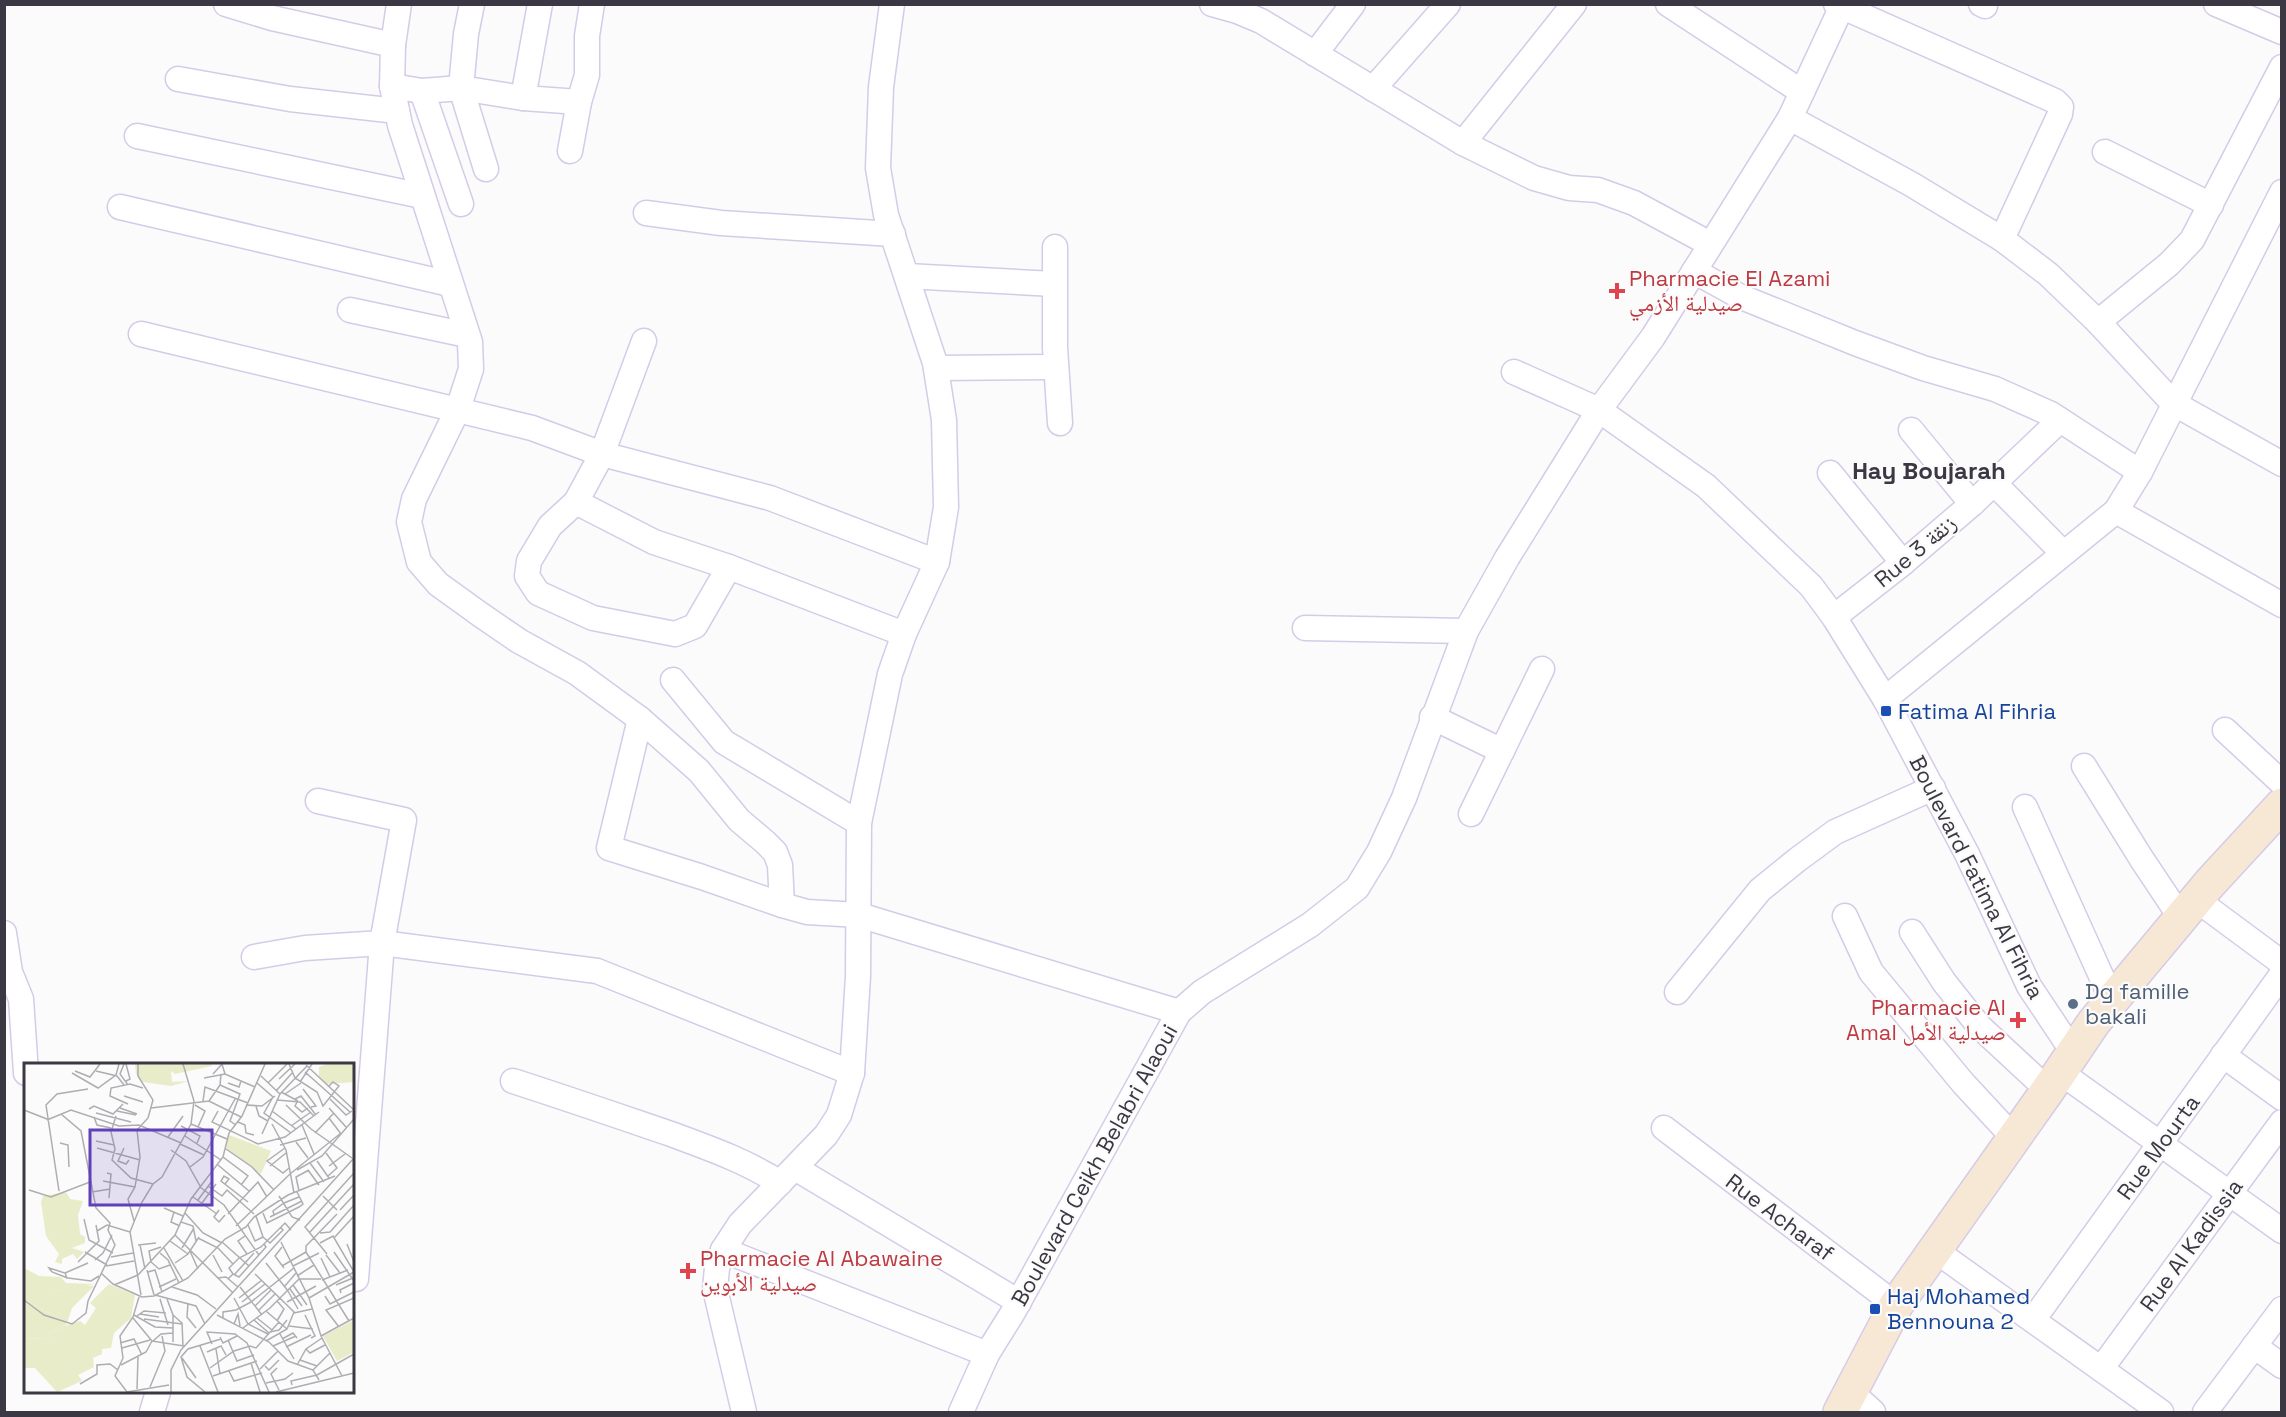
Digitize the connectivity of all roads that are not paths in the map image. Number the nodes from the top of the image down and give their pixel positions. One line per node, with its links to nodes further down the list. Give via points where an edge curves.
1 (226, 4): 16 (street)
2 (399, 4): 16 (street)
3 (472, 4): 21 (street)
4 (540, 4): 25 (street)
5 (592, 4): 26 (street, via 587,75)
6 (892, 4): 40 (street, via 881,87 878,168)
7 (1212, 4): 14 (street)
8 (1353, 4): 17 (street)
9 (1448, 4): 22 (street)
10 (1574, 4): 30 (street)
11 (1668, 4): 24 (street)
12 (2216, 4): 15 (street)
13 (1840, 5): 24 (street, Boulevard Ceikh Belabri Alaoui); 41 (street, via 2061,107)
14 (1258, 11): 17 (street)
15 (2282, 32)
16 (393, 45): 20 (street)
17 (1315, 54): 22 (street)
18 (2282, 67): 37 (street)
19 (178, 79): 27 (street, via 291,99)
20 (392, 86): 23 (street); 27 (street)
21 (461, 88): 23 (street); 25 (street); 33 (street)
22 (1373, 89): 30 (street)
23 (422, 91): 36 (street)
24 (1802, 92): 28 (street, Boulevard Ceikh Belabri Alaoui)
25 (523, 98): 26 (street)
26 (579, 102): 31 (street)
27 (397, 111): 35 (street)
28 (1790, 118): 41 (street); 42 (street, Boulevard Ceikh Belabri Alaoui)
29 (137, 136): 35 (street)
30 (1463, 143): 42 (street, via 1534,178 1569,189 1598,190 1634,203)
31 (570, 151)
32 (2105, 152): 37 (street)
33 (486, 169)
34 (2282, 192): 56 (street)
35 (422, 196): 46 (street)
36 (461, 204)
37 (2211, 205): 49 (street, via 2192,240 2169,264)
38 (120, 207): 46 (street)
39 (646, 213): 40 (street, via 721,224)
40 (893, 234): 45 (street)
41 (2002, 239): 49 (street, via 2048,274)
42 (1710, 244): 44 (street, Boulevard Ceikh Belabri Alaoui)
43 (1055, 247): 47 (street)
44 (1694, 271): 58 (street, Boulevard Ceikh Belabri Alaoui, via 1653,337); 59 (street, via 1739,296 1923,368 1995,389)
45 (907, 276): 47 (street); 54 (street)
46 (450, 284): 51 (street)
47 (1054, 284): 53 (street)
48 (350, 310): 51 (street)
49 (2098, 322): 56 (street)
50 (141, 334): 57 (street)
51 (467, 335): 57 (street, via 471,369)
52 (644, 340): 62 (street)
53 (1056, 367): 54 (street); 60 (street)
54 (936, 368): 71 (street, via 944,420 946,507)
55 (1514, 372): 58 (street, Boulevard Fatima Al Fihria)
56 (2173, 403): 63 (street); 64 (street)
57 (458, 409): 62 (street, via 532,428); 83 (street, via 414,499 409,522 419,562 438,584 481,615 577,673)
58 (1599, 410): 75 (street, Boulevard Fatima Al Fihria, via 1706,486 1811,585); 77 (street, Boulevard Ceikh Belabri Alaoui)
59 (2060, 420): 64 (street); 66 (street, Rue 3 زنقة)
60 (1060, 423)
61 (1911, 430): 68 (street)
62 (602, 454): 67 (street); 71 (street, via 770,498)
63 (2282, 464)
64 (2140, 472): 69 (street)
65 (1830, 473): 72 (street)
66 (1994, 483): 68 (street, Rue 3 زنقة); 70 (street)
67 (576, 502): 73 (street, via 654,542); 73 (street, via 550,526 529,561 527,576 538,593 593,618 675,634 695,626)
68 (1972, 504): 72 (street, Rue 3 زنقة)
69 (2116, 511): 70 (street); 74 (street)
70 (2063, 553): 81 (street)
71 (938, 562): 78 (street)
72 (1903, 563): 75 (street, Rue 3 زنقة)
73 (729, 567): 78 (street)
74 (2282, 605)
75 (1834, 617): 81 (street, Boulevard Fatima Al Fihria)
76 (1305, 628): 77 (street)
77 (1466, 631): 82 (street, Boulevard Ceikh Belabri Alaoui)
78 (904, 634): 93 (street, via 890,674)
79 (1542, 669): 85 (street)
80 (673, 680): 93 (street, via 724,742)
81 (1886, 699): 88 (street, Boulevard Fatima Al Fihria)
82 (1432, 717): 85 (street); 107 (street, Boulevard Ceikh Belabri Alaoui, via 1404,798 1357,888 1310,925 1202,992)
83 (640, 719): 94 (street, via 699,771 739,820 775,852 780,865); 94 (street, via 609,848)
84 (2225, 730): 87 (street)
85 (1502, 751): 92 (street)
86 (2084, 766): 95 (street, via 2141,858)
87 (2282, 783)
88 (1933, 788): 105 (street, via 1835,832 1797,860 1760,890); 110 (street, Boulevard Fatima Al Fihria, via 2029,986)
89 (318, 801): 100 (street, via 404,820)
90 (2282, 806): 95 (street)
91 (2025, 807): 106 (street)
92 (1471, 814)
93 (859, 823): 96 (street)
94 (782, 905): 96 (street, via 807,912)
95 (2189, 909): 102 (street); 106 (street)
96 (859, 915): 107 (street); 111 (street)
97 (1845, 916): 117 (street, via 1871,972)
98 (1912, 932): 110 (street, via 1979,1026)
99 (4, 933): 103 (street)
100 (382, 943): 101 (street, via 305,948); 111 (street, via 597,971); 114 (street)
101 (254, 957)
102 (2282, 963)
103 (8, 971): 109 (street, via 21,999)
104 (2282, 974): 108 (street, Rue Mourta)
105 (1677, 992)
106 (2112, 1000): 110 (street)
107 (1179, 1012): 125 (street, Boulevard Ceikh Belabri Alaoui)
108 (2223, 1055): 113 (street); 118 (street, Rue Mourta)
109 (25, 1063)
110 (2060, 1071): 117 (street); 118 (street)
111 (852, 1073): 119 (street, via 839,1115)
112 (513, 1081): 119 (street)
113 (2282, 1098)
114 (361, 1116): 124 (street)
115 (2282, 1122): 120 (street, Rue Al Kadissia)
116 (1664, 1128): 126 (street, Rue Acharaf)
117 (2014, 1138): 123 (street)
118 (2161, 1143): 120 (street); 128 (street, Rue Mourta)
119 (788, 1176): 122 (street, via 740,1224); 125 (street)
120 (2229, 1194): 121 (street); 132 (street, Rue Al Kadissia)
121 (2282, 1231)
122 (723, 1250): 130 (street); 136 (street, via 715,1289)
123 (1936, 1251): 126 (street); 128 (street)
124 (356, 1279)
125 (1019, 1302): 130 (street, Boulevard Ceikh Belabri Alaoui)
126 (1896, 1305): 134 (street)
127 (2282, 1309): 129 (street)
128 (2033, 1320): 132 (street)
129 (2254, 1346): 131 (street); 139 (street)
130 (987, 1354): 137 (street, Boulevard Ceikh Belabri Alaoui)
131 (2282, 1366)
132 (2101, 1369): 138 (street)
133 (158, 1393): 135 (street)
134 (1854, 1405)
135 (152, 1413)
136 (744, 1413)
137 (961, 1413)
138 (2161, 1413)
139 (2205, 1413)

